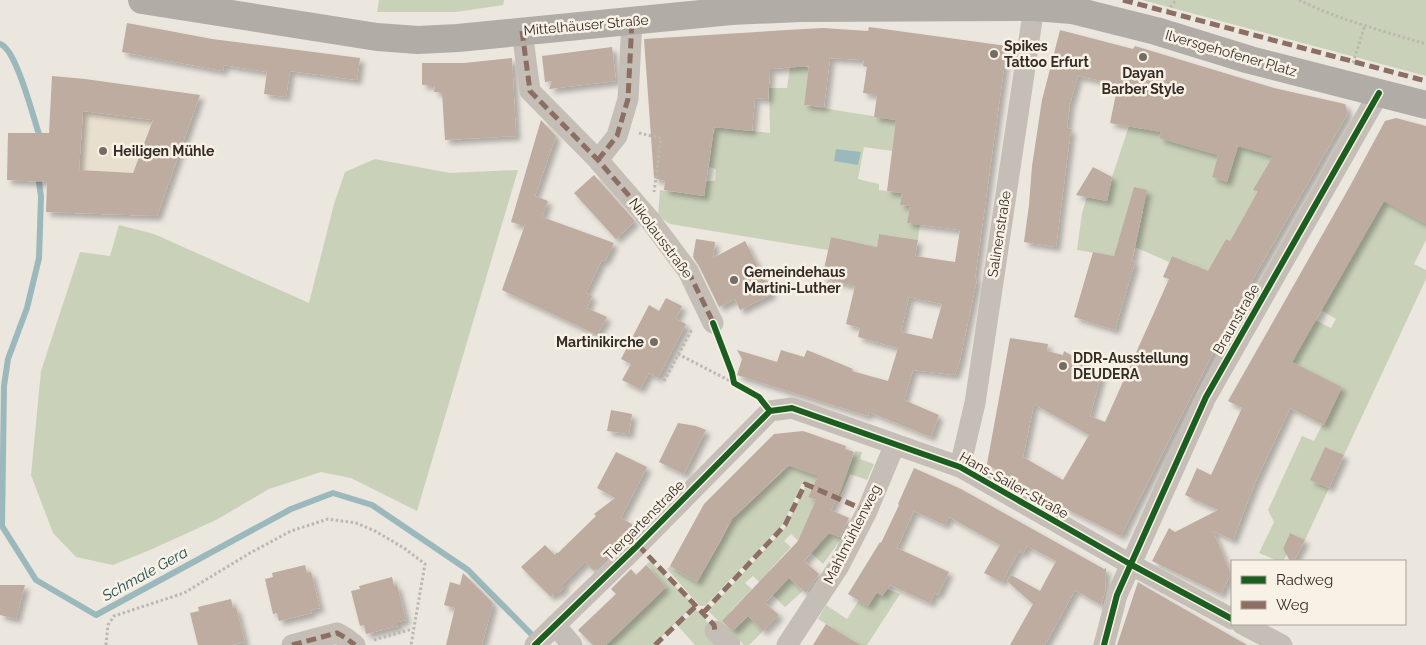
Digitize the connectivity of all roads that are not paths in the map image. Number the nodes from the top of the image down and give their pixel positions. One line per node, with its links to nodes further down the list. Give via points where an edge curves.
1 (142, 0): 3 (main road, Mittelhäuser Straße)
2 (1034, 4): 4 (main road, Mittelhäuser Straße, via 801,8); 6 (main road, Ilversgehofener Platz, via 1156,31 1250,60); 12 (street, Salinenstraße, via 975,403)
3 (212, 5): 5 (main road, Mittelhäuser Straße, via 377,37 418,40)
4 (632, 20): 5 (main road, Mittelhäuser Straße); 8 (street, via 628,99 617,136)
5 (522, 31): 8 (street, Nikolausstraße, via 530,91)
6 (1379, 93): 7 (main road, Ilversgehofener Platz); 13 (street, Braunstraße, via 1206,397)
7 (1426, 106)
8 (598, 160): 9 (street, Nikolausstraße, via 650,220 688,271)
9 (710, 316)
10 (770, 411): 11 (street, Hans-Sailer-Straße, via 792,408); 16 (street, Tiergartenstraße)
11 (896, 444): 12 (street, Hans-Sailer-Straße); 21 (street, Mahlmühlenweg, via 839,566)
12 (960, 467): 13 (street, Hans-Sailer-Straße)
13 (1130, 564): 14 (street, Hans-Sailer-Straße); 22 (street, Braunstraße, via 1117,595)
14 (1231, 618)
15 (1244, 625): 23 (street)
16 (553, 627): 19 (street, Tiergartenstraße); 20 (street)
17 (361, 644): 18 (street, via 337,633)
18 (292, 645)
19 (535, 645)
20 (572, 645)
21 (787, 645)
22 (1104, 645)
23 (1282, 645)

